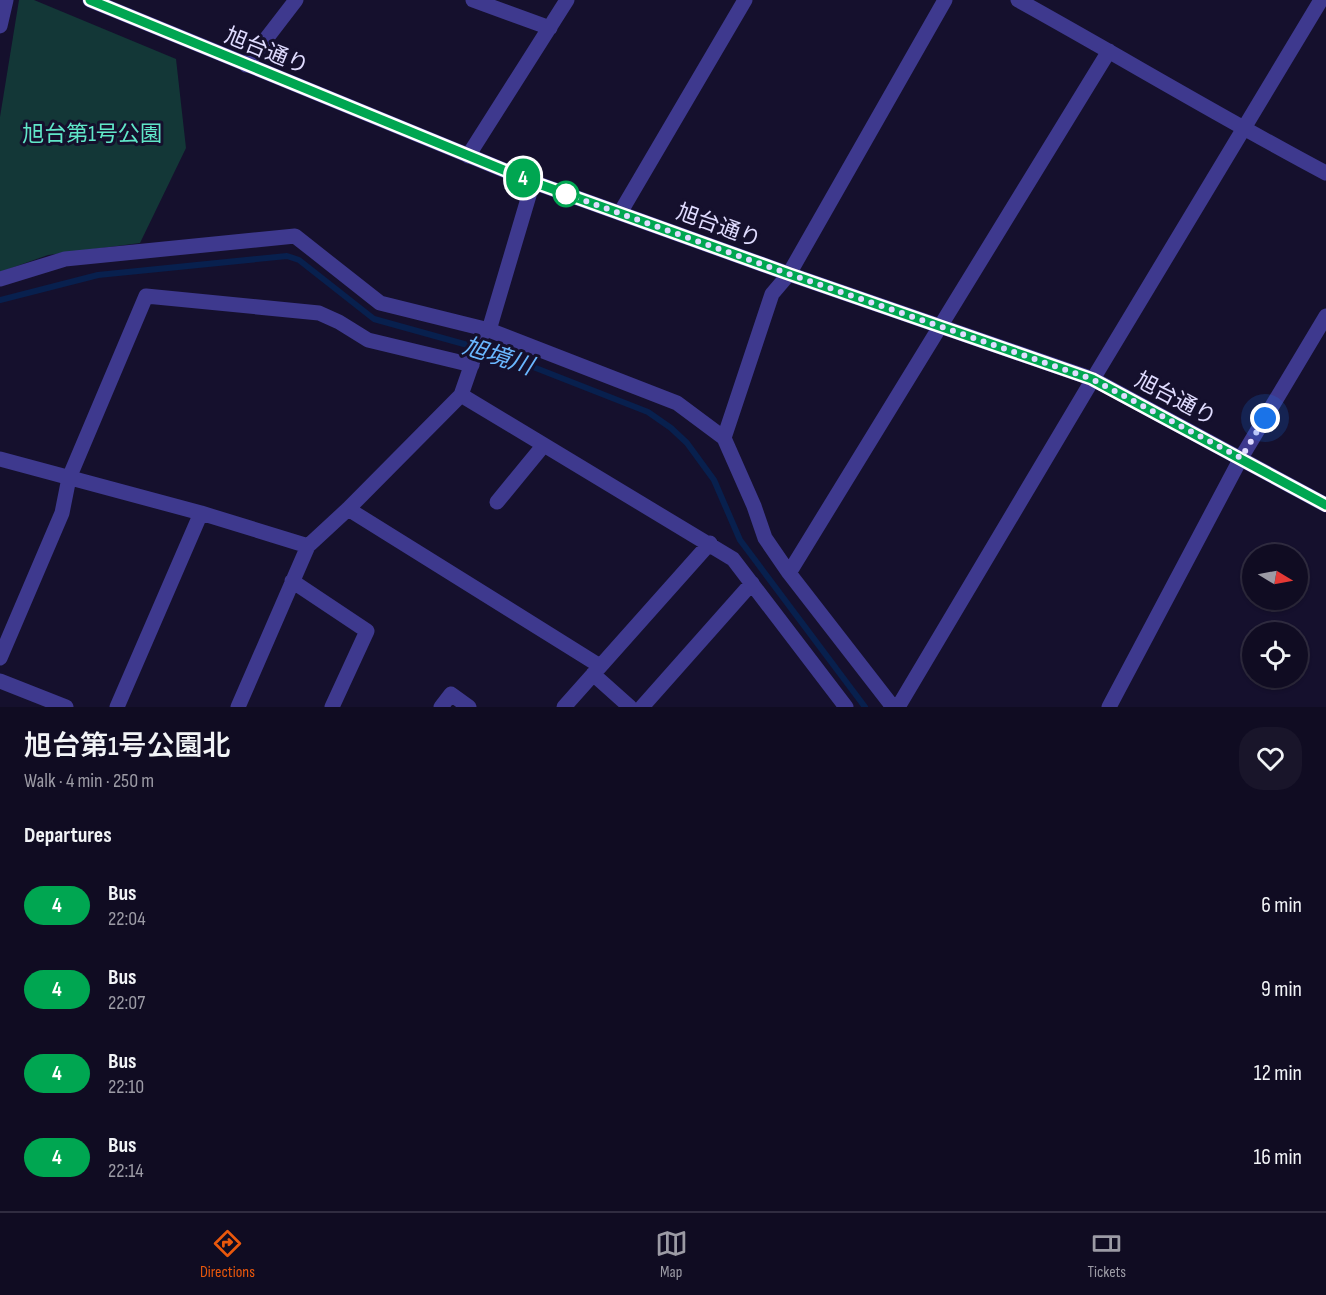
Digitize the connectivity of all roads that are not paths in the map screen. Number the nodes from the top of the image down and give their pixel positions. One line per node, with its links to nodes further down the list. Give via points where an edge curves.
1 (6, 0): 10 (street)
2 (90, 0): 13 (street, 旭台通り)
3 (296, 0): 13 (street)
4 (473, 0): 11 (street)
5 (567, 0): 11 (street)
6 (745, 0): 18 (street)
7 (945, 0): 19 (street)
8 (1018, 0): 12 (street)
9 (1317, 2): 14 (street)
10 (0, 26)
11 (550, 28): 15 (street)
12 (1109, 51): 14 (street); 22 (street)
13 (246, 65): 15 (street, 旭台通り)
14 (1244, 130): 16 (street); 25 (street)
15 (468, 156): 17 (street, 旭台通り)
16 (1326, 173)
17 (533, 182): 18 (street, 旭台通り); 23 (street)
18 (620, 213): 19 (street, 旭台通り)
19 (789, 274): 22 (street, 旭台通り); 27 (street, via 772,294)
20 (0, 279): 23 (street, via 65,259 295,236 380,303)
21 (1326, 316): 29 (street)
22 (941, 327): 25 (street, 旭台通り); 38 (street)
23 (485, 331): 24 (street); 27 (street, via 677,403)
24 (473, 360): 26 (street); 31 (street, via 368,340 319,313 146,296)
25 (1092, 379): 29 (street, 旭台通り); 55 (street)
26 (461, 395): 28 (street); 34 (street)
27 (724, 438): 38 (street, via 765,538)
28 (543, 446): 32 (street); 36 (street)
29 (1241, 458): 33 (street, 旭台通り); 56 (street)
30 (0, 459): 31 (street)
31 (69, 478): 35 (street); 41 (street, via 62,513)
32 (497, 502)
33 (1326, 505)
34 (348, 509): 37 (street); 42 (street)
35 (201, 513): 37 (street); 45 (street)
36 (710, 543): 40 (street, via 733,559); 42 (street)
37 (308, 546): 39 (street)
38 (789, 573): 54 (street)
39 (292, 581): 46 (street); 47 (street, via 367,631)
40 (752, 584): 52 (street); 53 (street)
41 (0, 658)
42 (597, 670): 50 (street); 51 (street)
43 (0, 681): 44 (street)
44 (66, 707)
45 (117, 707)
46 (238, 707)
47 (332, 707)
48 (441, 707): 49 (street, via 451,694)
49 (469, 707)
50 (564, 707)
51 (630, 707)
52 (642, 707)
53 (846, 707)
54 (893, 707)
55 (898, 707)
56 (1108, 707)

